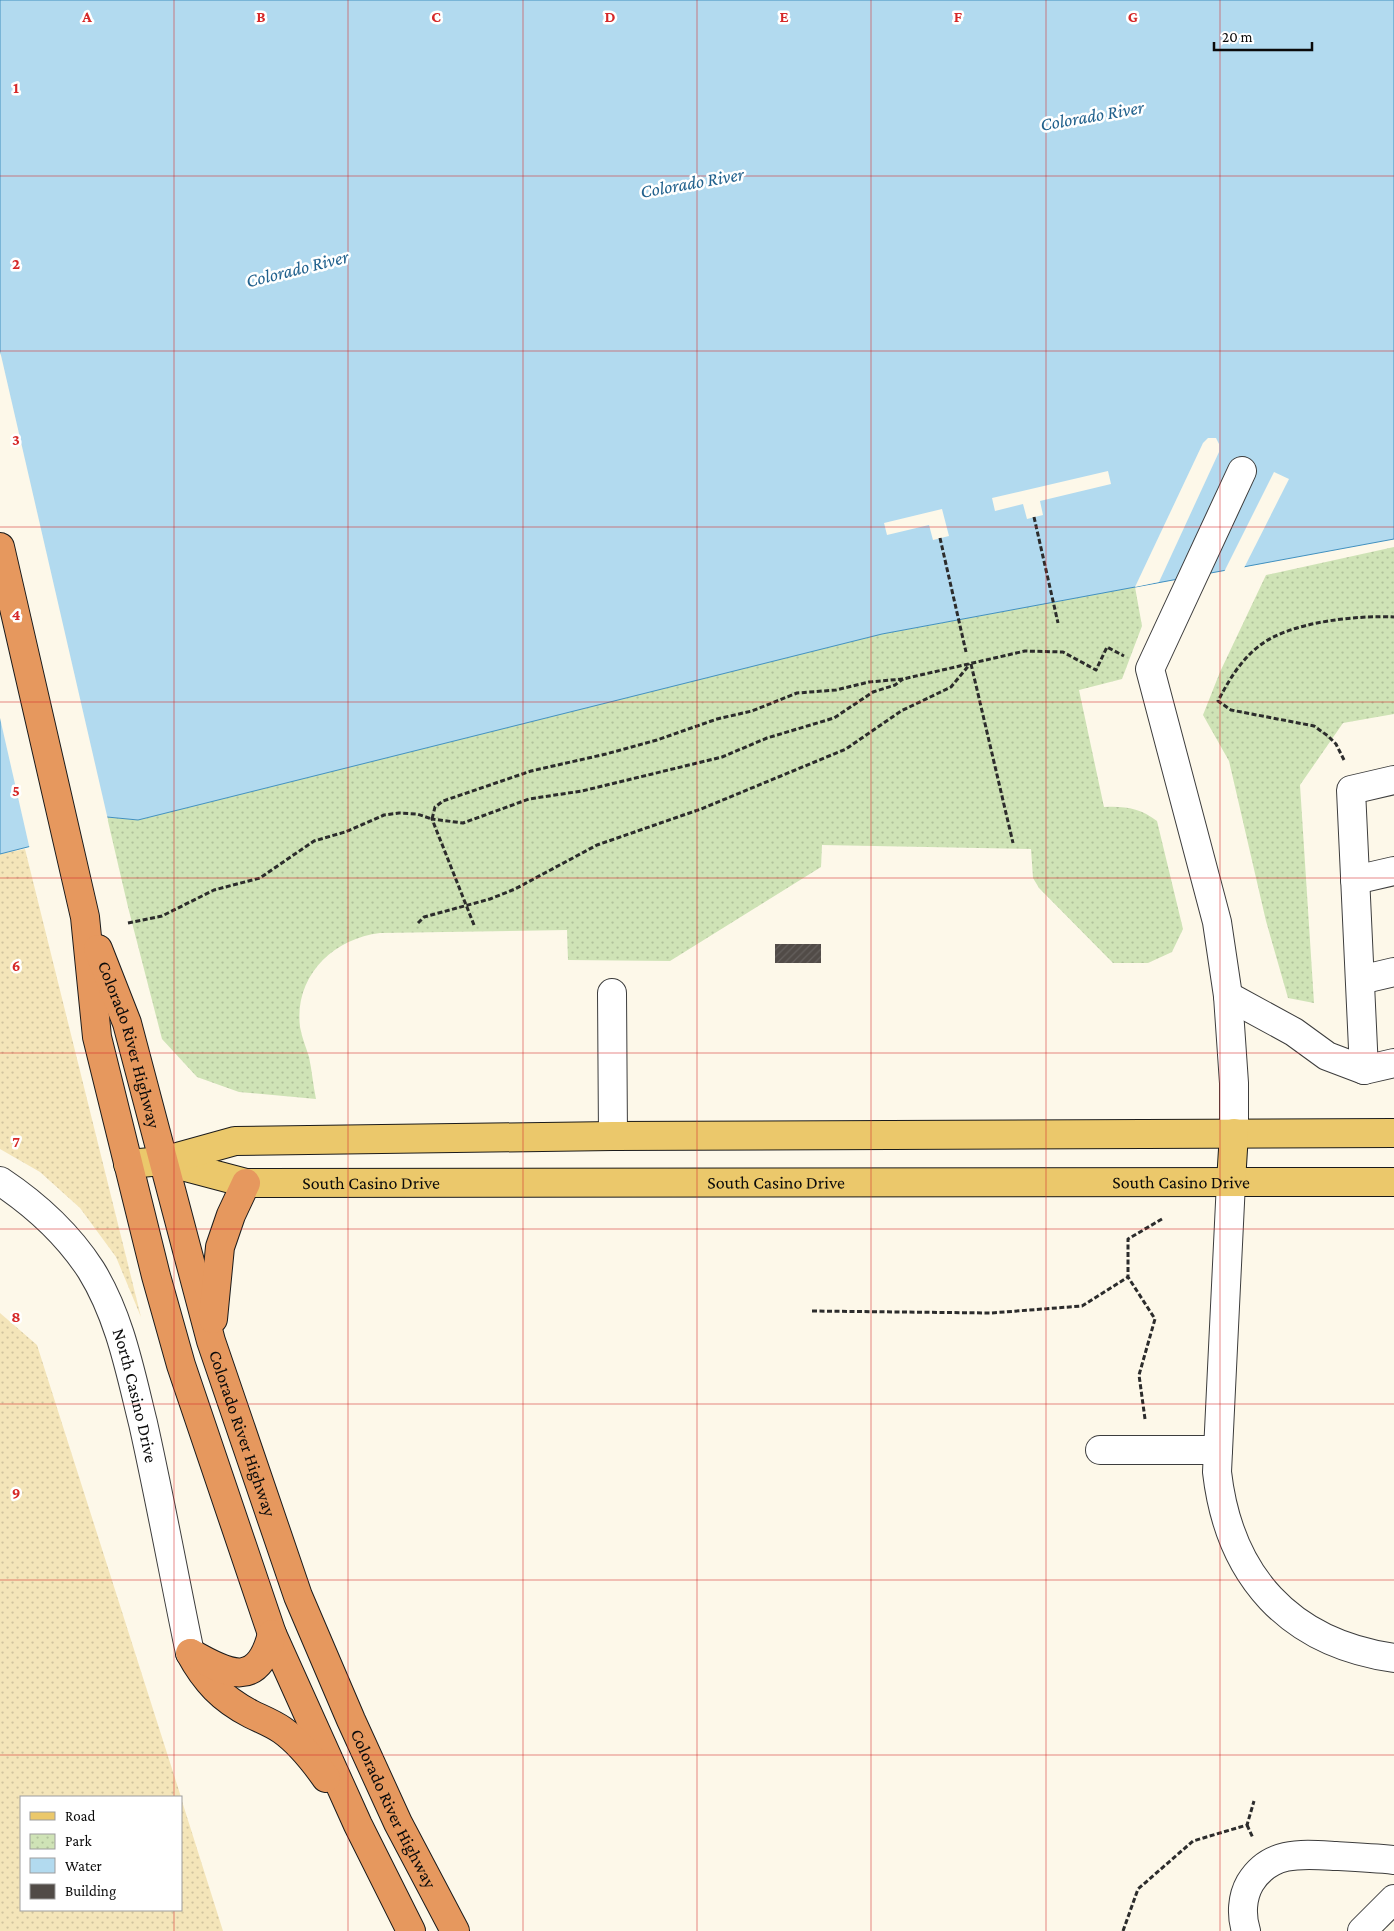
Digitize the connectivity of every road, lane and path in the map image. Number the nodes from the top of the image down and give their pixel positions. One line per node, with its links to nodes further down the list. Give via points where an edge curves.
1 (1242, 471): 25 (street, via 1150,668 1217,922)
2 (1034, 517): 6 (path)
3 (940, 538): 7 (path)
4 (0, 547): 18 (highway, Colorado River Highway)
5 (1394, 616): 12 (path, via 1339,620 1278,636 1245,659 1230,677 1218,702 1240,712 1314,726 1328,736 1342,754)
6 (1058, 623)
7 (966, 652)
8 (1126, 657): 9 (path, via 1107,647 1096,670 1063,652 1025,652)
9 (970, 663): 10 (path); 14 (path); 17 (path, via 951,687 901,712 846,749 701,809 597,845 515,889)
10 (903, 679): 13 (path, via 873,692 834,718 767,738 708,761 582,791 529,799 463,823); 13 (path, via 797,693 752,711 717,719 657,740 530,771 443,801 435,807)
11 (1394, 780): 12 (street)
12 (1351, 790): 16 (street)
13 (432, 819): 17 (path); 20 (path, via 418,814 384,815 314,841 260,878 214,890 162,916)
14 (1013, 843)
15 (1394, 871): 16 (street)
16 (1355, 880): 23 (street)
17 (466, 906): 19 (path, via 424,917); 21 (path)
18 (86, 917): 31 (highway, Colorado River Highway, via 127,1023); 32 (highway, Colorado River Highway, via 97,1037)
19 (418, 922)
20 (128, 923)
21 (474, 924)
22 (1394, 972): 23 (street)
23 (1360, 980): 27 (street)
24 (612, 993): 30 (street)
25 (1228, 996): 27 (street, via 1294,1032 1327,1056); 28 (street)
26 (1394, 1063): 27 (street)
27 (1364, 1070)
28 (1234, 1133): 29 (main road, South Casino Drive); 30 (main road, South Casino Drive); 34 (main road)
29 (1394, 1133)
30 (613, 1136): 31 (main road, South Casino Drive, via 235,1140)
31 (163, 1161): 32 (main road, South Casino Drive); 36 (main road, South Casino Drive); 40 (highway, Colorado River Highway)
32 (128, 1164): 44 (highway, Colorado River Highway, via 181,1365)
33 (0, 1181): 45 (street, North Casino Drive, via 49,1218 71,1243 95,1278 120,1331 157,1488)
34 (1231, 1182): 35 (main road, South Casino Drive); 36 (main road, South Casino Drive); 43 (street)
35 (1394, 1182)
36 (246, 1184): 40 (highway, via 220,1247)
37 (1162, 1219): 38 (path, via 1128,1239)
38 (1128, 1276): 39 (path, via 1082,1306 991,1313); 42 (path, via 1155,1319 1139,1375)
39 (812, 1311)
40 (211, 1341): 52 (highway, Colorado River Highway, via 298,1596 398,1823)
41 (1100, 1450): 42 (street)
42 (1149, 1450): 43 (street)
43 (1218, 1450): 46 (street, via 1217,1472 1224,1519 1243,1562 1256,1582 1289,1615 1328,1640 1372,1655)
44 (272, 1634): 45 (highway, via 261,1664 249,1670 228,1672); 48 (highway, Colorado River Highway)
45 (190, 1653): 48 (highway, via 212,1688 296,1742)
46 (1394, 1658)
47 (1254, 1802): 53 (path, via 1246,1825 1193,1841 1138,1889)
48 (358, 1825): 51 (highway, Colorado River Highway)
49 (1394, 1860): 54 (street, via 1298,1853 1272,1861 1256,1874 1246,1892 1243,1912)
50 (1394, 1900): 55 (street)
51 (412, 1931)
52 (455, 1931)
53 (1123, 1931)
54 (1246, 1931)
55 (1362, 1931)

